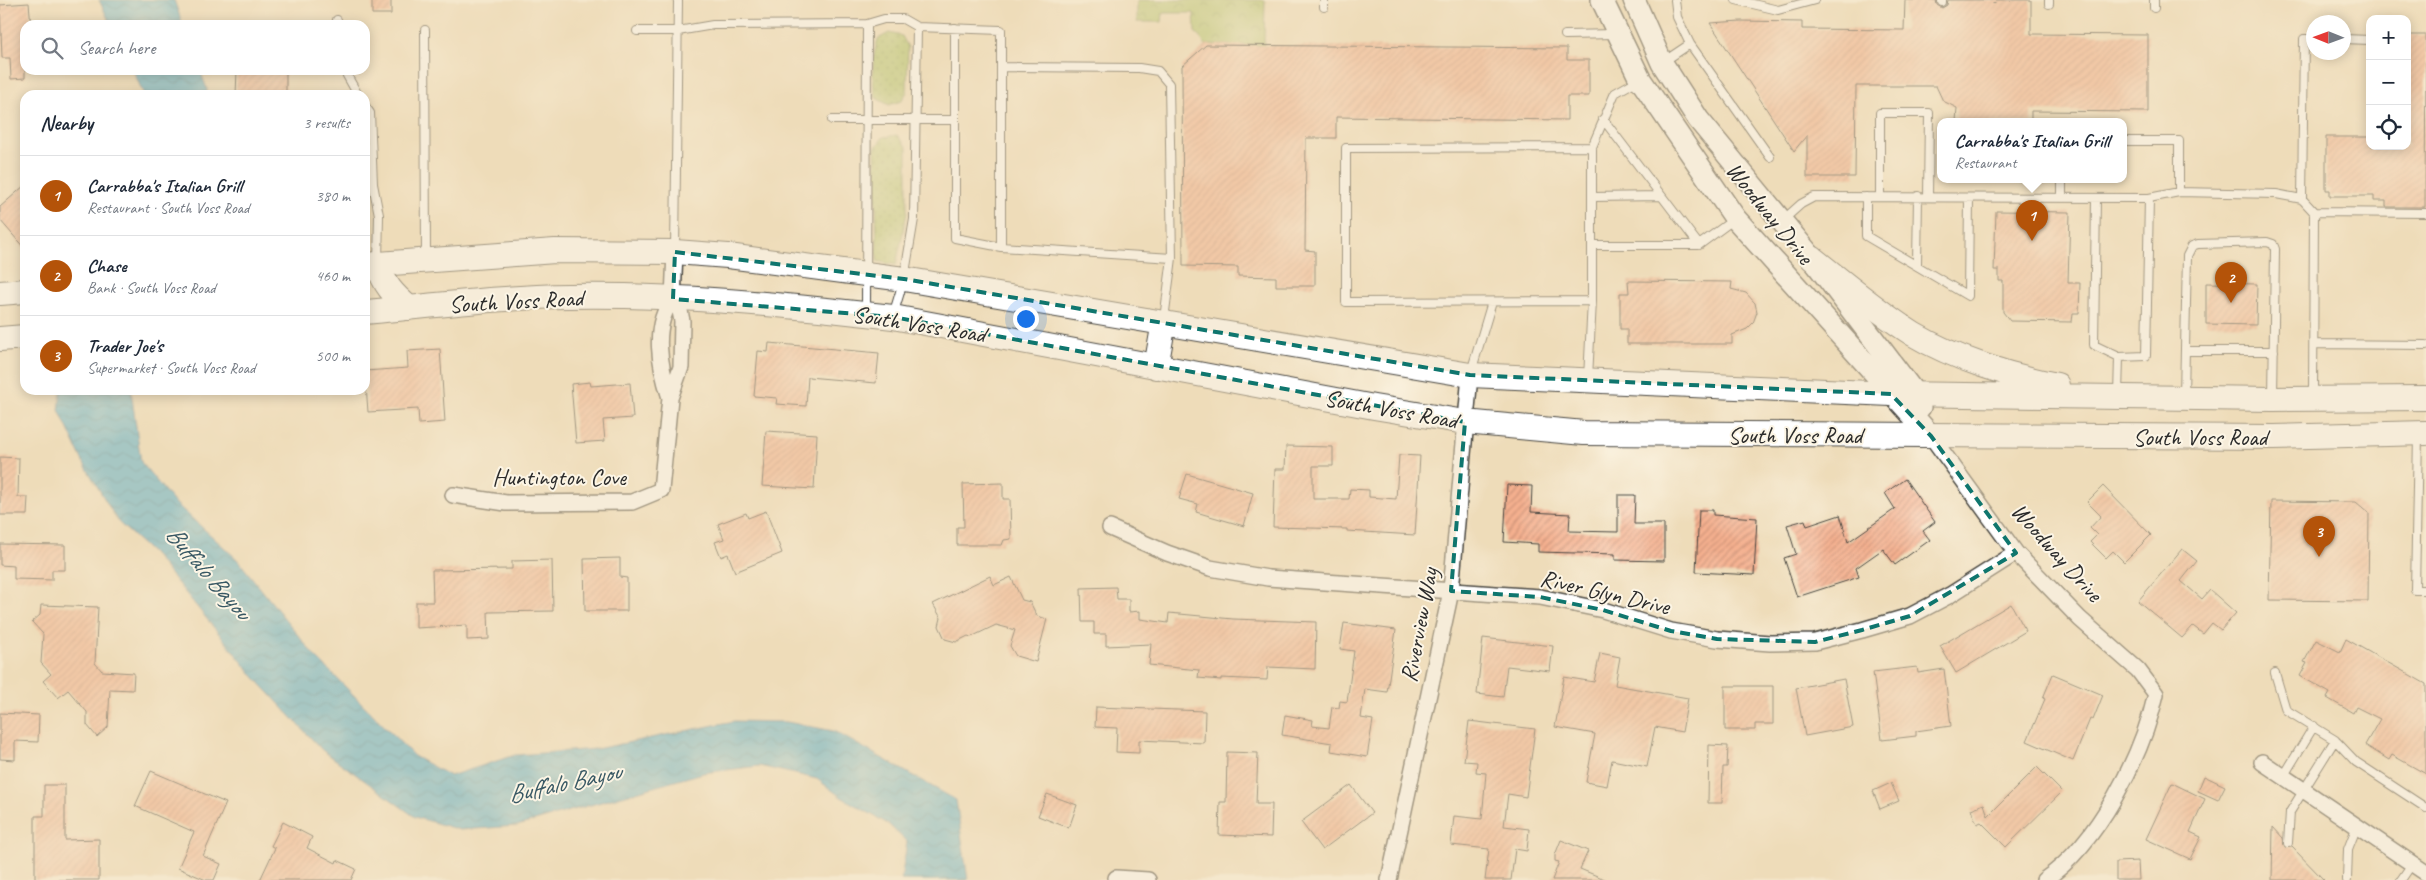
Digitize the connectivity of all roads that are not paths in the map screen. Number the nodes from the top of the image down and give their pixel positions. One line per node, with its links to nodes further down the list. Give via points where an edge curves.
1 (678, 0): 12 (lane)
2 (1602, 0): 13 (main road, Woodway Drive)
3 (1634, 0): 19 (main road, Woodway Drive)
4 (1675, 0): 18 (lane, via 1677,17)
5 (1736, 0): 6 (lane, via 1778,10)
6 (1815, 0)
7 (867, 24): 8 (lane, via 884,19 903,19); 12 (lane, via 713,25); 29 (lane)
8 (917, 27): 9 (lane); 27 (lane)
9 (955, 28): 20 (lane, via 1001,30); 28 (lane)
10 (425, 30): 56 (lane)
11 (637, 31): 12 (lane)
12 (678, 31): 53 (lane)
13 (1618, 34): 14 (lane); 22 (main road, Woodway Drive)
14 (1565, 35)
15 (2306, 39): 45 (lane)
16 (2351, 40): 17 (lane)
17 (2366, 40)
18 (1690, 44): 19 (lane); 32 (lane)
19 (1662, 63): 22 (main road); 49 (main road, Woodway Drive, via 1698,119)
20 (1001, 67): 52 (lane); 54 (lane, via 1138,68 1158,71 1170,84)
21 (347, 75): 23 (lane)
22 (1640, 79): 25 (lane, via 1615,94); 48 (main road, Woodway Drive)
23 (355, 90)
24 (370, 113): 57 (lane, via 373,184 379,215)
25 (1603, 118): 31 (lane); 35 (lane)
26 (832, 120): 29 (lane)
27 (915, 120): 28 (lane); 29 (lane); 60 (lane, via 914,219)
28 (955, 120): 52 (lane, via 955,238)
29 (867, 121): 59 (lane)
30 (2127, 141): 34 (lane, via 2179,141)
31 (1592, 147): 39 (lane); 63 (lane, via 1346,148 1346,302)
32 (1770, 157)
33 (2062, 183): 42 (lane)
34 (2179, 192): 44 (lane); 45 (lane, via 2276,194)
35 (1661, 196): 39 (lane); 51 (lane)
36 (1880, 196): 37 (lane); 38 (lane, via 1880,113 1929,113); 40 (lane)
37 (1918, 196): 38 (lane); 58 (lane)
38 (1928, 196): 41 (lane)
39 (1592, 197): 50 (lane)
40 (1866, 197): 49 (lane, via 1814,197); 58 (lane, via 1866,236)
41 (1969, 198): 42 (lane); 58 (lane, via 1968,296)
42 (2062, 198): 43 (lane)
43 (2096, 198): 44 (lane); 73 (lane, via 2094,345)
44 (2149, 198): 73 (lane, via 2146,356)
45 (2302, 199): 46 (lane)
46 (2314, 212): 47 (lane); 69 (lane)
47 (2426, 213)
48 (1735, 218): 51 (lane); 77 (main road, Woodway Drive)
49 (1780, 222): 55 (main road, Woodway Drive)
50 (1592, 245): 51 (lane); 62 (lane)
51 (1700, 245)
52 (1001, 247): 54 (lane)
53 (675, 252): 56 (main road, South Voss Road, via 555,251); 59 (main road, South Voss Road); 61 (street, Huntington Cove)
54 (1172, 258): 68 (lane)
55 (1812, 258): 78 (main road, Woodway Drive); 79 (main road, via 1913,334 1971,361 2032,380)
56 (426, 260): 57 (main road, South Voss Road)
57 (372, 265): 64 (main road, via 394,295)
58 (1917, 265)
59 (867, 274): 60 (main road, South Voss Road); 66 (lane)
60 (904, 279): 67 (lane); 68 (main road, South Voss Road)
61 (673, 299): 64 (main road, South Voss Road, via 568,296); 66 (main road, South Voss Road); 81 (street, Huntington Cove, via 682,321 681,367); 81 (street, Huntington Cove, via 664,310 660,355)
62 (1592, 301): 63 (lane); 76 (lane)
63 (1492, 302): 75 (lane)
64 (409, 308): 65 (main road, South Voss Road)
65 (370, 312)
66 (866, 314): 67 (main road, South Voss Road)
67 (893, 316): 74 (main road, South Voss Road)
68 (1164, 322): 74 (main road); 75 (main road, South Voss Road)
69 (2314, 344): 70 (lane); 82 (lane)
70 (2426, 345)
71 (2185, 351): 72 (lane); 72 (lane, via 2187,256 2192,246 2267,242 2275,249); 80 (lane)
72 (2274, 351): 84 (lane)
73 (2119, 357): 79 (lane)
74 (1156, 367): 85 (main road, South Voss Road)
75 (1470, 375): 76 (main road, South Voss Road); 85 (street, Riverview Way)
76 (1588, 380): 77 (main road, South Voss Road)
77 (1891, 394): 78 (main road, South Voss Road); 87 (main road, Woodway Drive)
78 (1915, 394): 79 (main road, South Voss Road); 87 (main road, Woodway Drive)
79 (2118, 396): 80 (main road, South Voss Road)
80 (2184, 397): 84 (main road, South Voss Road)
81 (670, 398): 89 (street, Huntington Cove, via 661,490 632,502 506,503)
82 (2313, 398): 83 (main road, South Voss Road); 84 (main road, South Voss Road)
83 (2426, 398)
84 (2273, 399): 88 (main road)
85 (1465, 422): 87 (main road, South Voss Road, via 1584,433); 93 (street, Riverview Way)
86 (2422, 433): 88 (main road, South Voss Road); 92 (lane, via 2415,590)
87 (1931, 436): 88 (main road, South Voss Road); 91 (street, Woodway Drive)
88 (2274, 437)
89 (453, 495)
90 (1110, 528): 93 (street, River Glyn Drive, via 1210,568 1268,578)
91 (2016, 553): 93 (street, River Glyn Drive, via 1910,616 1815,642 1717,639 1671,631 1604,610 1540,597); 108 (street, Woodway Drive, via 2080,619 2138,670 2156,694 2152,714 2136,752 2102,818 2082,846)
92 (2426, 590)
93 (1451, 591): 107 (street, Riverview Way)
94 (2275, 673): 95 (lane, via 2286,710)
95 (2314, 726): 96 (lane); 98 (lane)
96 (2335, 740): 99 (lane); 100 (lane, via 2356,762)
97 (2262, 762): 98 (street)
98 (2283, 777): 99 (street)
99 (2305, 790): 101 (street); 102 (lane, via 2290,812)
100 (2426, 808)
101 (2357, 826): 103 (street); 109 (lane, via 2348,849)
102 (2288, 844)
103 (2412, 864): 104 (street); 110 (lane)
104 (2426, 873)
105 (1116, 878): 106 (street)
106 (1148, 880)
107 (1388, 880)
108 (2044, 880)
109 (2346, 880)
110 (2401, 880)

